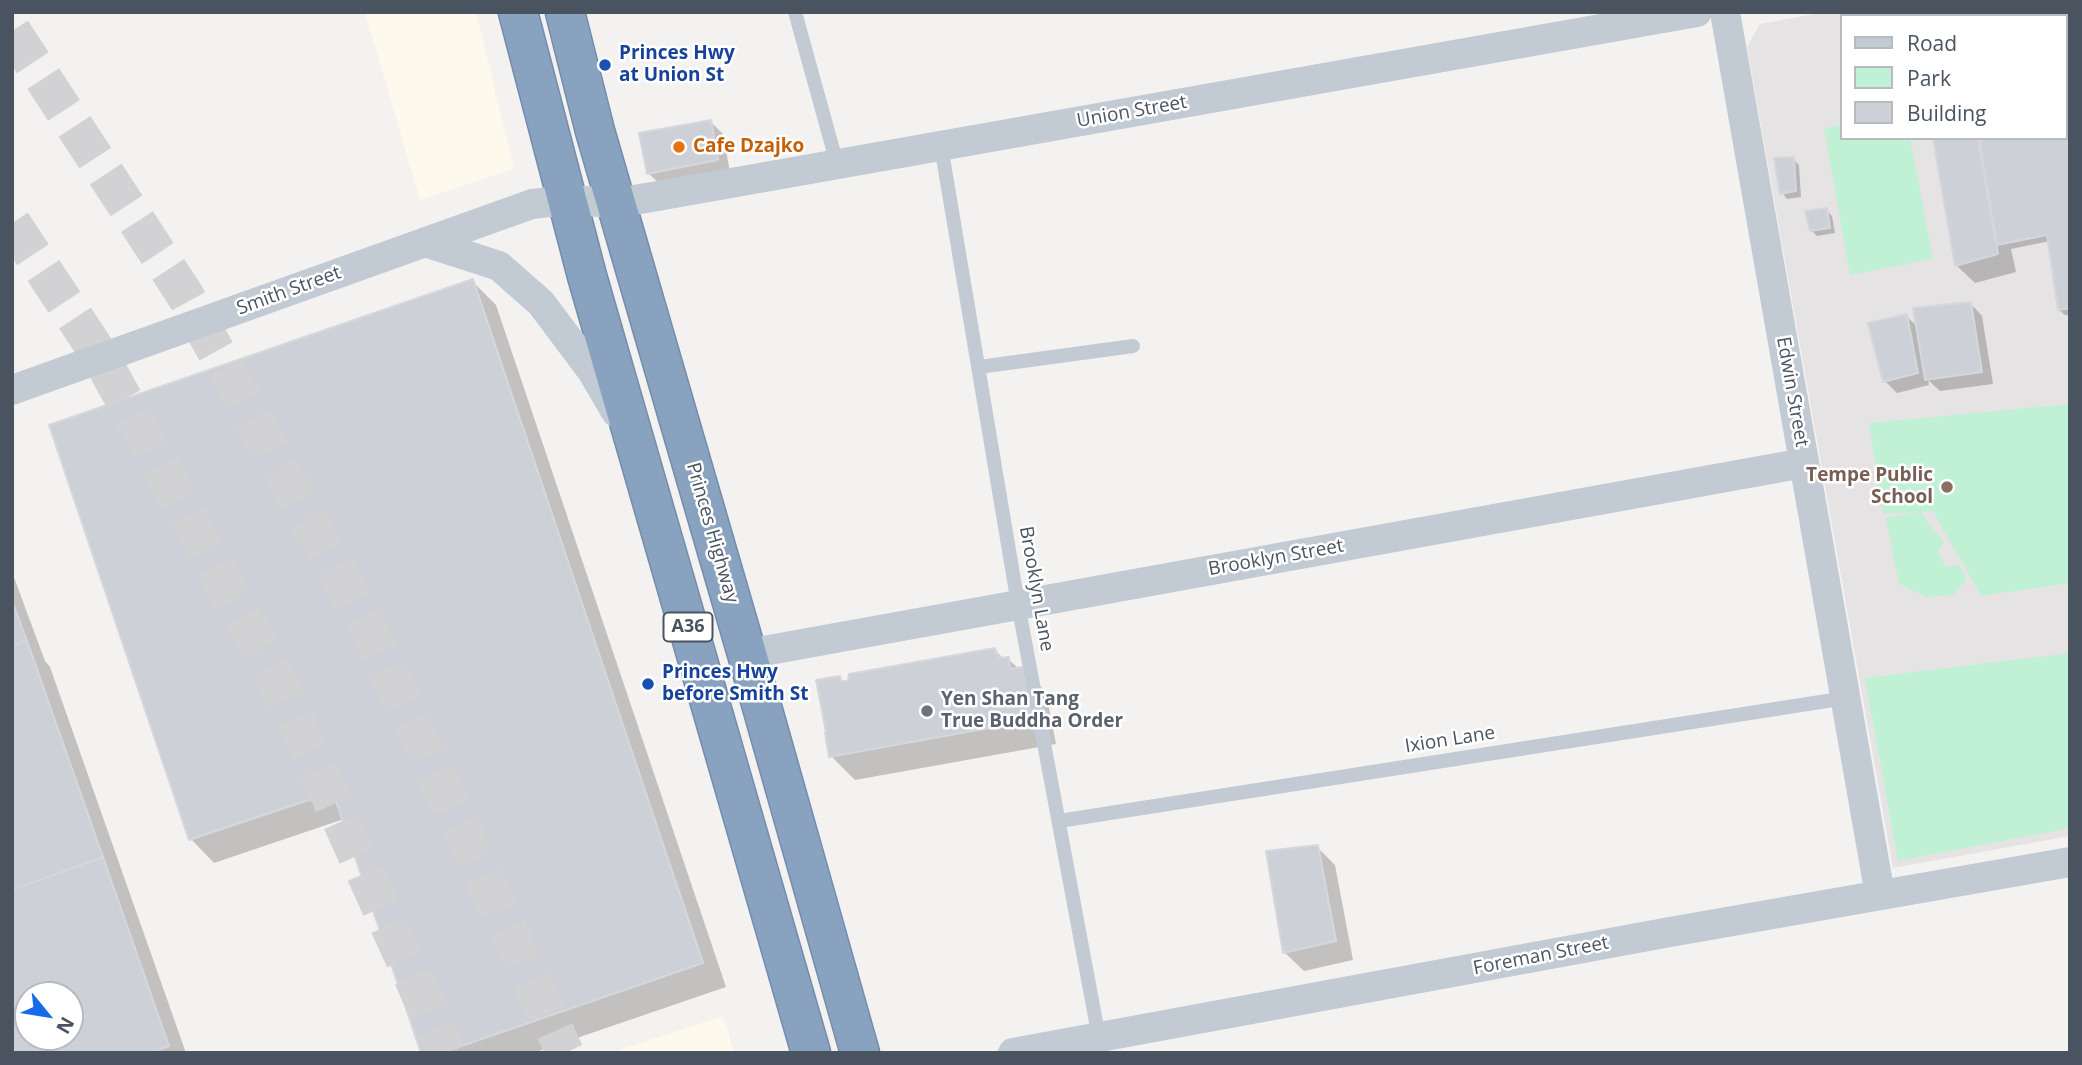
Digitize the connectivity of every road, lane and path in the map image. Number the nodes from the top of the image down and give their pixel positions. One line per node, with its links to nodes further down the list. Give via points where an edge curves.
1 (518, 12): 8 (highway, A36)
2 (565, 12): 9 (highway, Princes Highway / A36)
3 (795, 12): 7 (lane)
4 (1697, 12): 6 (street, Union Street)
5 (1726, 12): 15 (street, Edwin Street)
6 (941, 146): 7 (street, Union Street); 12 (lane, Brooklyn Lane)
7 (837, 164): 9 (street, Union Street)
8 (567, 200): 9 (street, Union Street); 10 (street, Smith Street, via 532,204); 14 (highway, A36)
9 (616, 203): 17 (highway, Princes Highway / A36)
10 (425, 242): 13 (street, Smith Street); 14 (street, via 499,266 541,303 592,371)
11 (1133, 346): 12 (lane)
12 (979, 367): 16 (lane, Brooklyn Lane)
13 (12, 390)
14 (636, 445): 23 (highway, A36)
15 (1804, 463): 16 (street, Brooklyn Street); 18 (street, Edwin Street)
16 (1018, 604): 17 (street, Brooklyn Street); 19 (lane, Brooklyn Lane)
17 (747, 654): 24 (highway, Princes Highway / A36)
18 (1846, 698): 19 (lane, Ixion Lane); 21 (street, Edwin Street)
19 (1059, 821): 22 (lane, Brooklyn Lane)
20 (2070, 862): 21 (street, Foreman Street)
21 (1880, 895): 22 (street, Foreman Street)
22 (1099, 1038): 25 (street, Foreman Street)
23 (811, 1053)
24 (860, 1053)
25 (1013, 1053)

